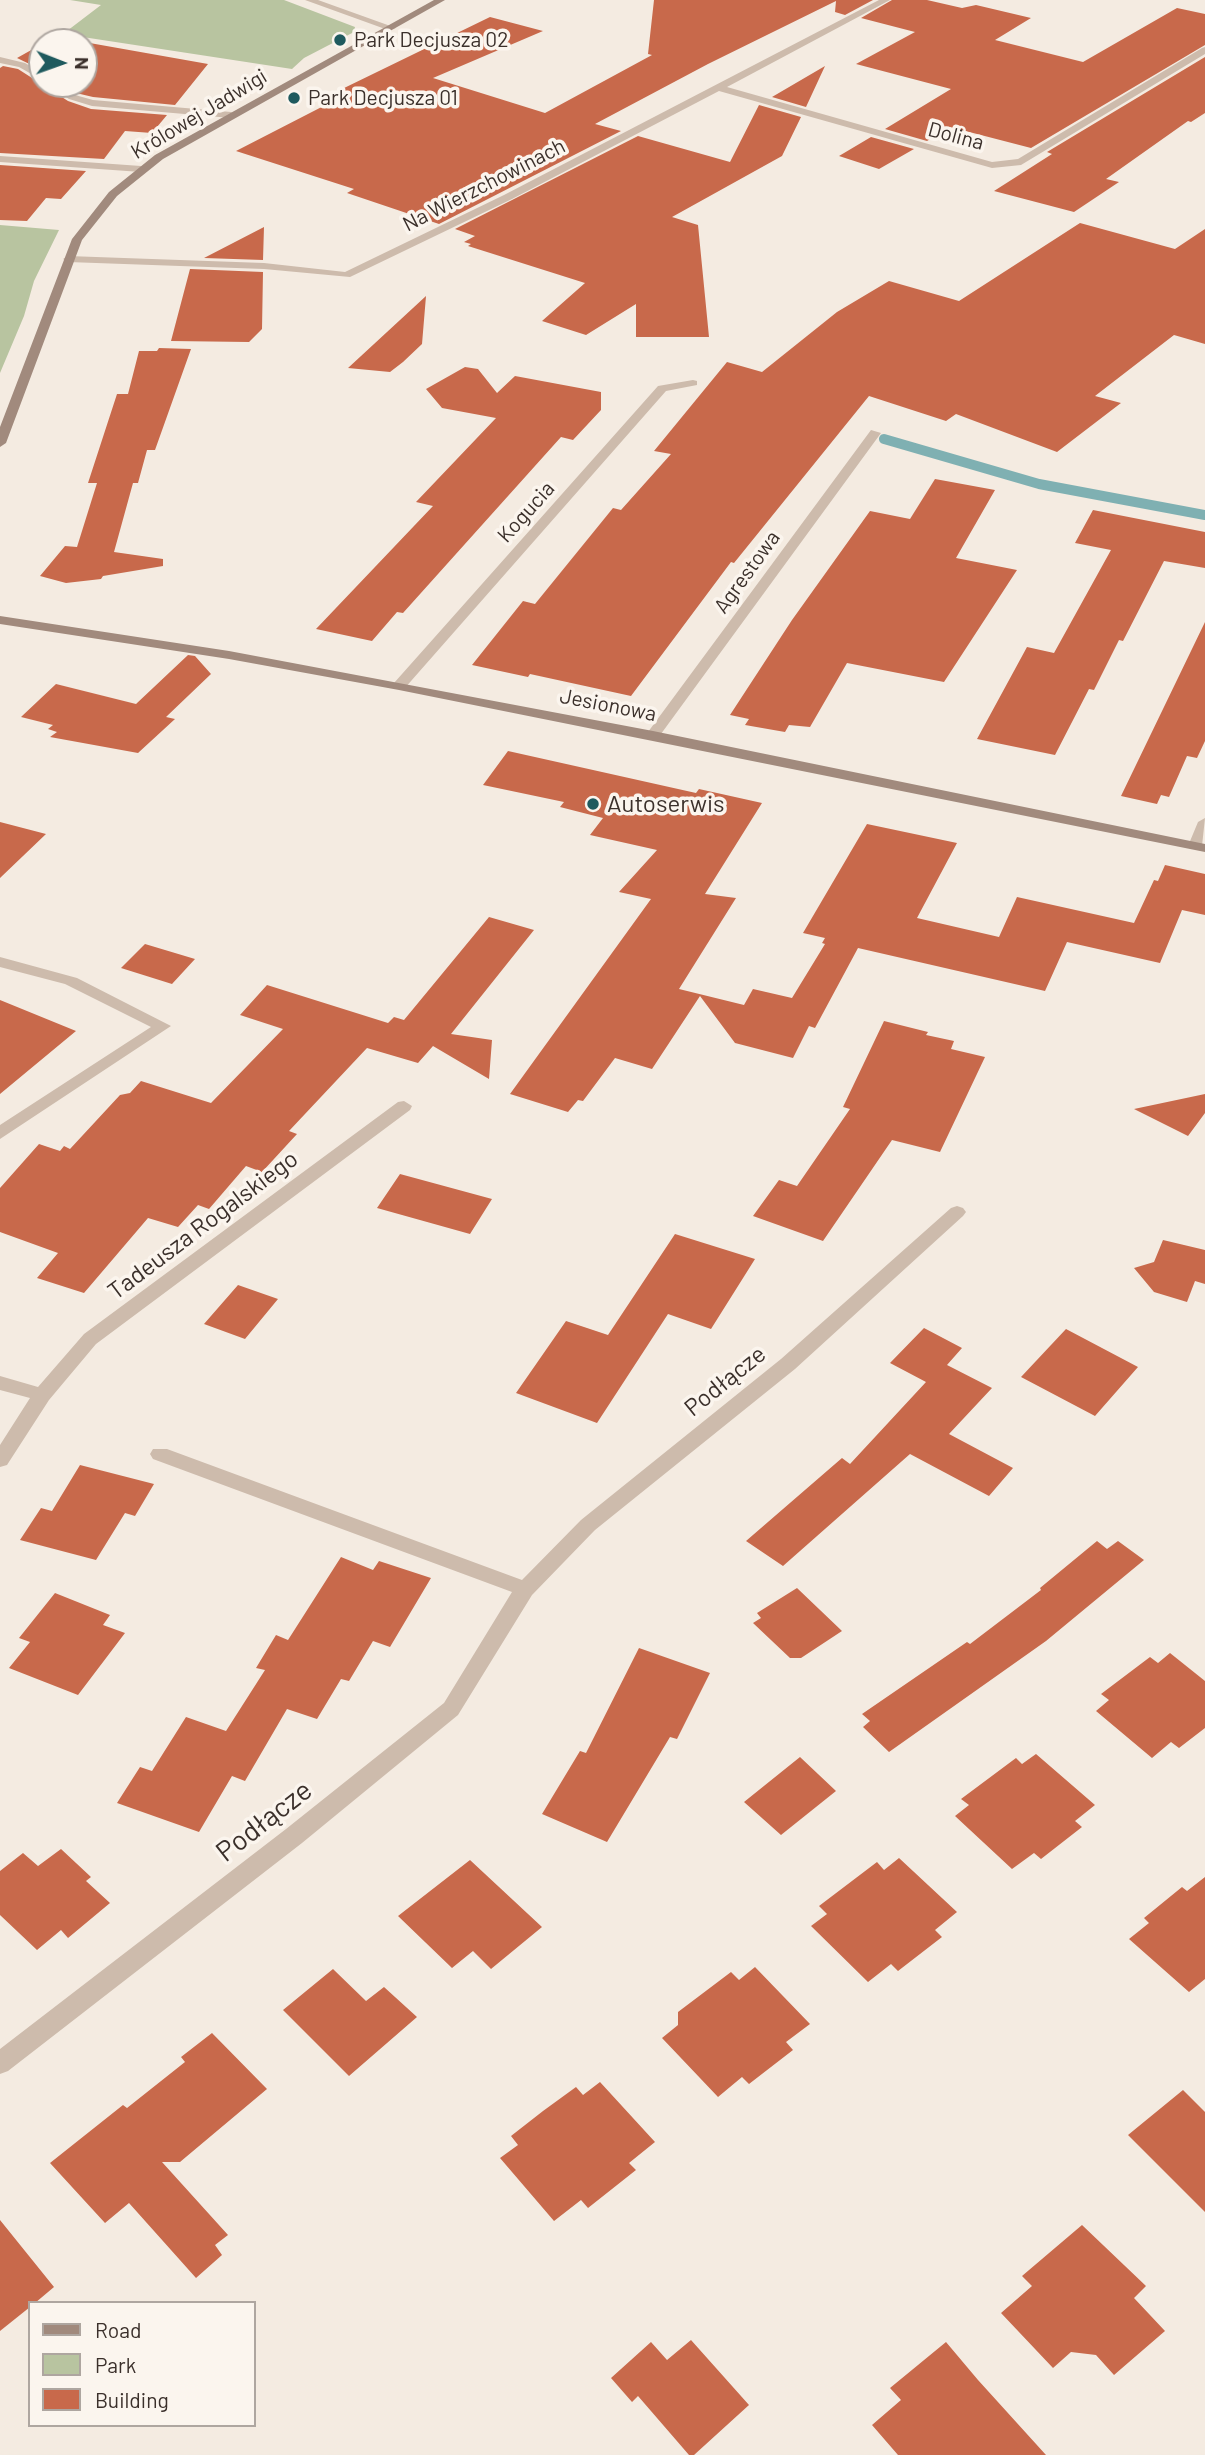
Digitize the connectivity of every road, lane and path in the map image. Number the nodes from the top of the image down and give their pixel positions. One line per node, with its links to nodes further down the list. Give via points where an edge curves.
1 (309, 0): 4 (street)
2 (441, 0): 4 (street, Królowej Jadwigi)
3 (887, 0): 8 (street, Na Wierzchowinach)
4 (391, 27): 10 (street, Królowej Jadwigi)
5 (1205, 50): 8 (street, Dolina, via 1021,162 992,165)
6 (0, 60): 7 (street)
7 (28, 68)
8 (717, 87): 13 (street, Na Wierzchowinach, via 508,197 346,275 264,266)
9 (75, 98): 10 (street)
10 (231, 115): 12 (street, Królowej Jadwigi)
11 (0, 159): 12 (street)
12 (141, 169): 13 (street, Królowej Jadwigi, via 93,216)
13 (68, 259): 16 (street, Królowej Jadwigi)
14 (694, 383): 18 (street, Kogucia, via 663,388)
15 (875, 433): 19 (street, Agrestowa)
16 (0, 443)
17 (0, 620): 18 (street, Jesionowa)
18 (399, 686): 19 (street, Jesionowa)
19 (653, 735): 21 (street, Jesionowa)
20 (1205, 822): 21 (street)
21 (1200, 847)
22 (0, 962): 24 (street, via 71,981 163,1026)
23 (404, 1106): 27 (street, Tadeusza Rogalskiego, via 90,1339)
24 (0, 1133)
25 (957, 1212): 30 (street, Podłącze, via 788,1364 588,1525)
26 (0, 1383): 27 (street)
27 (42, 1395): 29 (street, Tadeusza Rogalskiego)
28 (160, 1454): 30 (street)
29 (0, 1460)
30 (525, 1589): 31 (street, Podłącze, via 451,1709)
31 (0, 2063)

